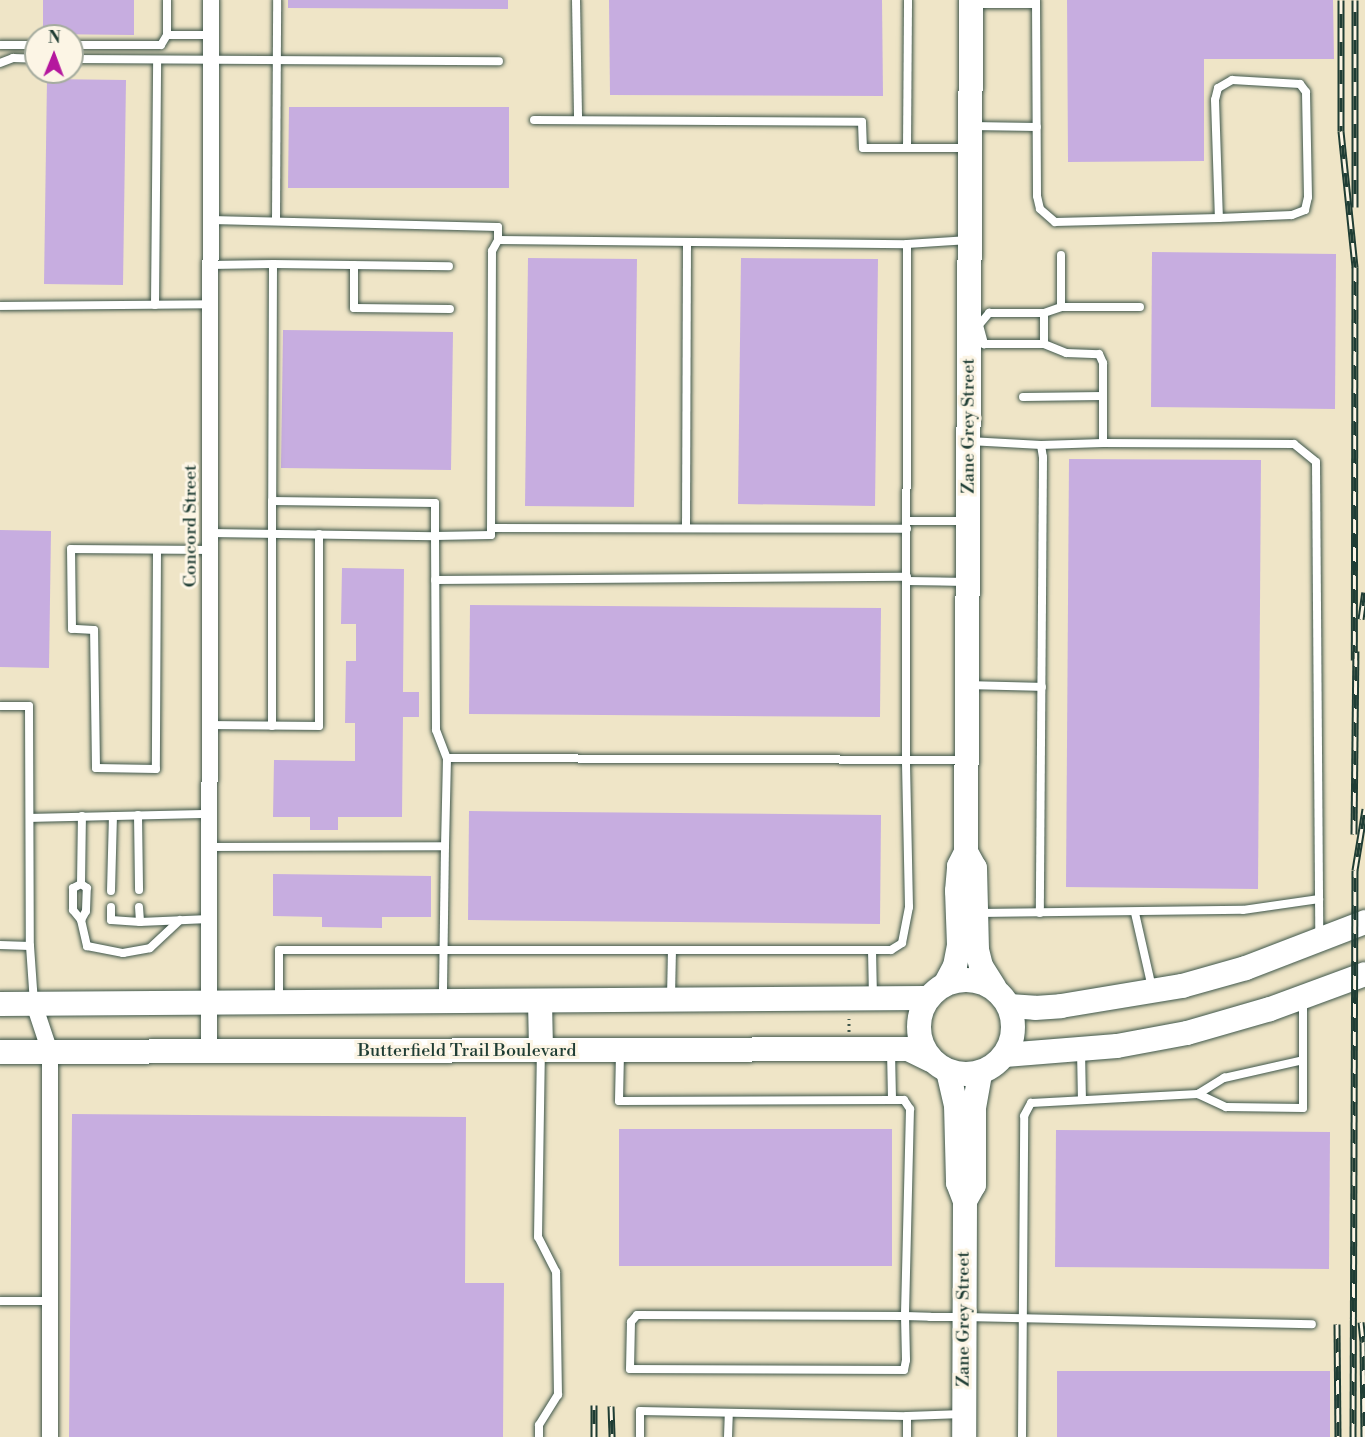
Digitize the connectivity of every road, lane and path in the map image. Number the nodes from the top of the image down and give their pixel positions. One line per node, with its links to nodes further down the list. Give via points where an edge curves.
1 (167, 0): 8 (lane)
2 (211, 0): 9 (street, Concord Street)
3 (277, 0): 17 (lane)
4 (576, 0): 21 (lane)
5 (908, 0): 24 (lane)
6 (971, 2): 7 (lane); 23 (street, Zane Grey Street)
7 (1036, 2): 22 (lane)
8 (166, 35): 9 (lane); 12 (lane, via 161,45)
9 (211, 35): 16 (street, Concord Street)
10 (0, 45): 11 (lane)
11 (24, 45)
12 (84, 45)
13 (24, 58): 19 (lane)
14 (84, 59): 15 (lane)
15 (157, 60): 16 (lane); 38 (lane)
16 (211, 60): 17 (lane); 26 (street, Concord Street)
17 (277, 61): 18 (lane); 27 (lane)
18 (500, 61)
19 (0, 63)
20 (534, 120): 21 (lane)
21 (578, 120): 24 (lane, via 862,122 863,148)
22 (1037, 127): 23 (lane); 25 (lane, via 1037,196 1040,210 1054,222)
23 (970, 137): 24 (lane); 29 (street, Zane Grey Street)
24 (907, 148)
25 (1219, 218): 25 (lane, via 1292,215 1305,210 1306,92 1300,84 1232,80 1218,88 1215,100)
26 (211, 219): 27 (lane); 34 (street, Concord Street)
27 (276, 221): 28 (lane, via 498,227)
28 (498, 240): 30 (lane); 54 (lane, via 492,251)
29 (969, 240): 31 (lane); 44 (street, Zane Grey Street)
30 (687, 242): 31 (lane); 55 (lane)
31 (907, 244): 53 (lane)
32 (1061, 255): 40 (lane)
33 (273, 264): 34 (lane); 35 (lane); 51 (lane)
34 (210, 265): 37 (street, Concord Street)
35 (354, 265): 36 (lane); 42 (lane, via 354,308)
36 (450, 266)
37 (210, 304): 38 (lane); 59 (street, Concord Street)
38 (155, 305): 39 (lane)
39 (0, 306)
40 (1061, 307): 41 (lane); 43 (lane)
41 (1140, 307)
42 (450, 309)
43 (1044, 313): 44 (lane, via 989,313); 45 (lane)
44 (974, 325): 45 (lane, via 984,344); 48 (street, Zane Grey Street)
45 (1044, 344): 46 (lane, via 1066,353 1099,354 1103,363)
46 (1103, 396): 47 (lane); 49 (lane)
47 (1023, 397)
48 (968, 441): 50 (lane); 52 (street, Zane Grey Street)
49 (1103, 443): 50 (lane); 83 (lane, via 1294,444 1316,462)
50 (1041, 445): 65 (lane)
51 (272, 501): 56 (lane); 58 (lane, via 435,503)
52 (968, 521): 53 (lane); 63 (street, Zane Grey Street)
53 (907, 525): 55 (lane); 62 (lane)
54 (491, 528): 55 (lane); 58 (lane, via 491,535)
55 (686, 528)
56 (272, 534): 57 (lane); 59 (lane); 68 (lane)
57 (318, 534): 58 (lane); 68 (lane, via 320,726)
58 (435, 536): 61 (lane)
59 (210, 542): 60 (lane); 67 (street, Concord Street)
60 (157, 550): 60 (lane, via 71,549 72,630 94,630 96,768 156,769)
61 (435, 580): 62 (lane); 69 (lane, via 436,730)
62 (907, 580): 63 (lane); 70 (lane)
63 (968, 582): 64 (street, Zane Grey Street)
64 (967, 685): 65 (lane); 71 (street, Zane Grey Street)
65 (1042, 687): 86 (lane)
66 (0, 706): 76 (lane, via 29,706)
67 (210, 725): 68 (lane); 72 (street, Concord Street)
68 (272, 726)
69 (447, 758): 70 (lane); 77 (lane)
70 (906, 760): 71 (lane); 99 (lane, via 906,930 902,943 891,950)
71 (967, 760): 79 (street, Zane Grey Street)
72 (210, 814): 73 (lane); 78 (street, Concord Street)
73 (138, 815): 75 (lane); 81 (lane)
74 (82, 816): 75 (lane); 76 (lane); 80 (lane)
75 (113, 816): 82 (lane)
76 (31, 818): 96 (lane)
77 (445, 846): 78 (lane); 97 (lane)
78 (209, 847): 89 (street, Concord Street)
79 (966, 852): 88 (street, Zane Grey Street, via 975,868); 101 (street, Zane Grey Street, via 959,866 959,945 955,966)
80 (81, 884): 90 (lane, via 87,888 86,911); 90 (lane, via 74,888 73,910)
81 (139, 890)
82 (111, 891)
83 (1318, 899): 87 (lane, via 1243,910); 94 (lane)
84 (111, 907): 92 (lane, via 111,920)
85 (139, 907): 92 (lane)
86 (1040, 913): 87 (lane); 88 (lane)
87 (1135, 913): 103 (lane)
88 (976, 914): 102 (street, Zane Grey Street, via 976,945 981,966)
89 (209, 919): 91 (lane); 110 (street, Concord Street)
90 (81, 920): 91 (lane, via 87,946 123,953 150,948)
91 (180, 920): 92 (lane)
92 (140, 922)
93 (1365, 922): 94 (street)
94 (1319, 939): 103 (street, via 1246,968)
95 (0, 945): 96 (lane)
96 (30, 946): 113 (lane)
97 (444, 950): 98 (lane); 107 (lane, via 279,950); 108 (lane)
98 (672, 950): 99 (lane); 109 (lane)
99 (872, 950): 106 (lane)
100 (1365, 974): 104 (street)
101 (946, 983): 102 (street, via 970,979); 105 (street)
102 (993, 987): 114 (street)
103 (1152, 990): 114 (street, via 1061,1006)
104 (1303, 996): 119 (street, via 1186,1033); 125 (lane)
105 (926, 998): 106 (street); 126 (street, via 918,1019 920,1041)
106 (873, 999): 109 (street)
107 (279, 1001): 108 (street); 110 (street)
108 (443, 1001): 111 (street)
109 (671, 1001): 111 (street)
110 (209, 1002): 113 (street); 123 (street, Concord Street)
111 (540, 1002): 120 (street)
112 (0, 1004): 113 (street)
113 (34, 1004): 122 (street)
114 (1009, 1006): 124 (street, via 1014,1031)
115 (849, 1010): 116 (path)
116 (849, 1041)
117 (620, 1049): 118 (street, Butterfield Trail Boulevard); 120 (street, Butterfield Trail Boulevard); 129 (lane, via 619,1101)
118 (891, 1049): 126 (street, Butterfield Trail Boulevard, via 908,1049); 129 (lane)
119 (1081, 1049): 124 (street); 130 (lane)
120 (541, 1050): 123 (street, Butterfield Trail Boulevard); 142 (lane, via 538,1237 556,1272 558,1395 539,1425)
121 (0, 1052): 122 (street, Butterfield Trail Boulevard)
122 (50, 1052): 123 (street, Butterfield Trail Boulevard); 133 (street)
123 (209, 1053)
124 (1005, 1055): 127 (street)
125 (1303, 1060): 128 (lane, via 1224,1078); 128 (lane, via 1302,1108 1226,1107)
126 (940, 1066): 127 (street, via 964,1075); 131 (street, Zane Grey Street, via 956,1105 958,1183)
127 (980, 1073): 131 (street, Zane Grey Street, via 974,1108 974,1185)
128 (1198, 1094): 130 (lane)
129 (892, 1100): 134 (lane, via 904,1100 910,1109)
130 (1082, 1100): 136 (lane, via 1031,1103 1024,1116)
131 (965, 1201): 135 (street, Zane Grey Street)
132 (0, 1301): 133 (lane)
133 (50, 1301): 141 (street)
134 (906, 1316): 134 (lane, via 637,1315 631,1322 630,1369 900,1371 904,1370 906,1360); 135 (lane)
135 (964, 1317): 136 (lane); 140 (street, Zane Grey Street)
136 (1023, 1320): 137 (lane); 146 (lane)
137 (1312, 1324)
138 (729, 1413): 139 (lane); 143 (lane, via 640,1411); 144 (lane)
139 (907, 1416): 140 (lane); 145 (lane)
140 (964, 1426)
141 (50, 1437)
142 (539, 1437)
143 (640, 1437)
144 (728, 1437)
145 (907, 1437)
146 (1022, 1437)

